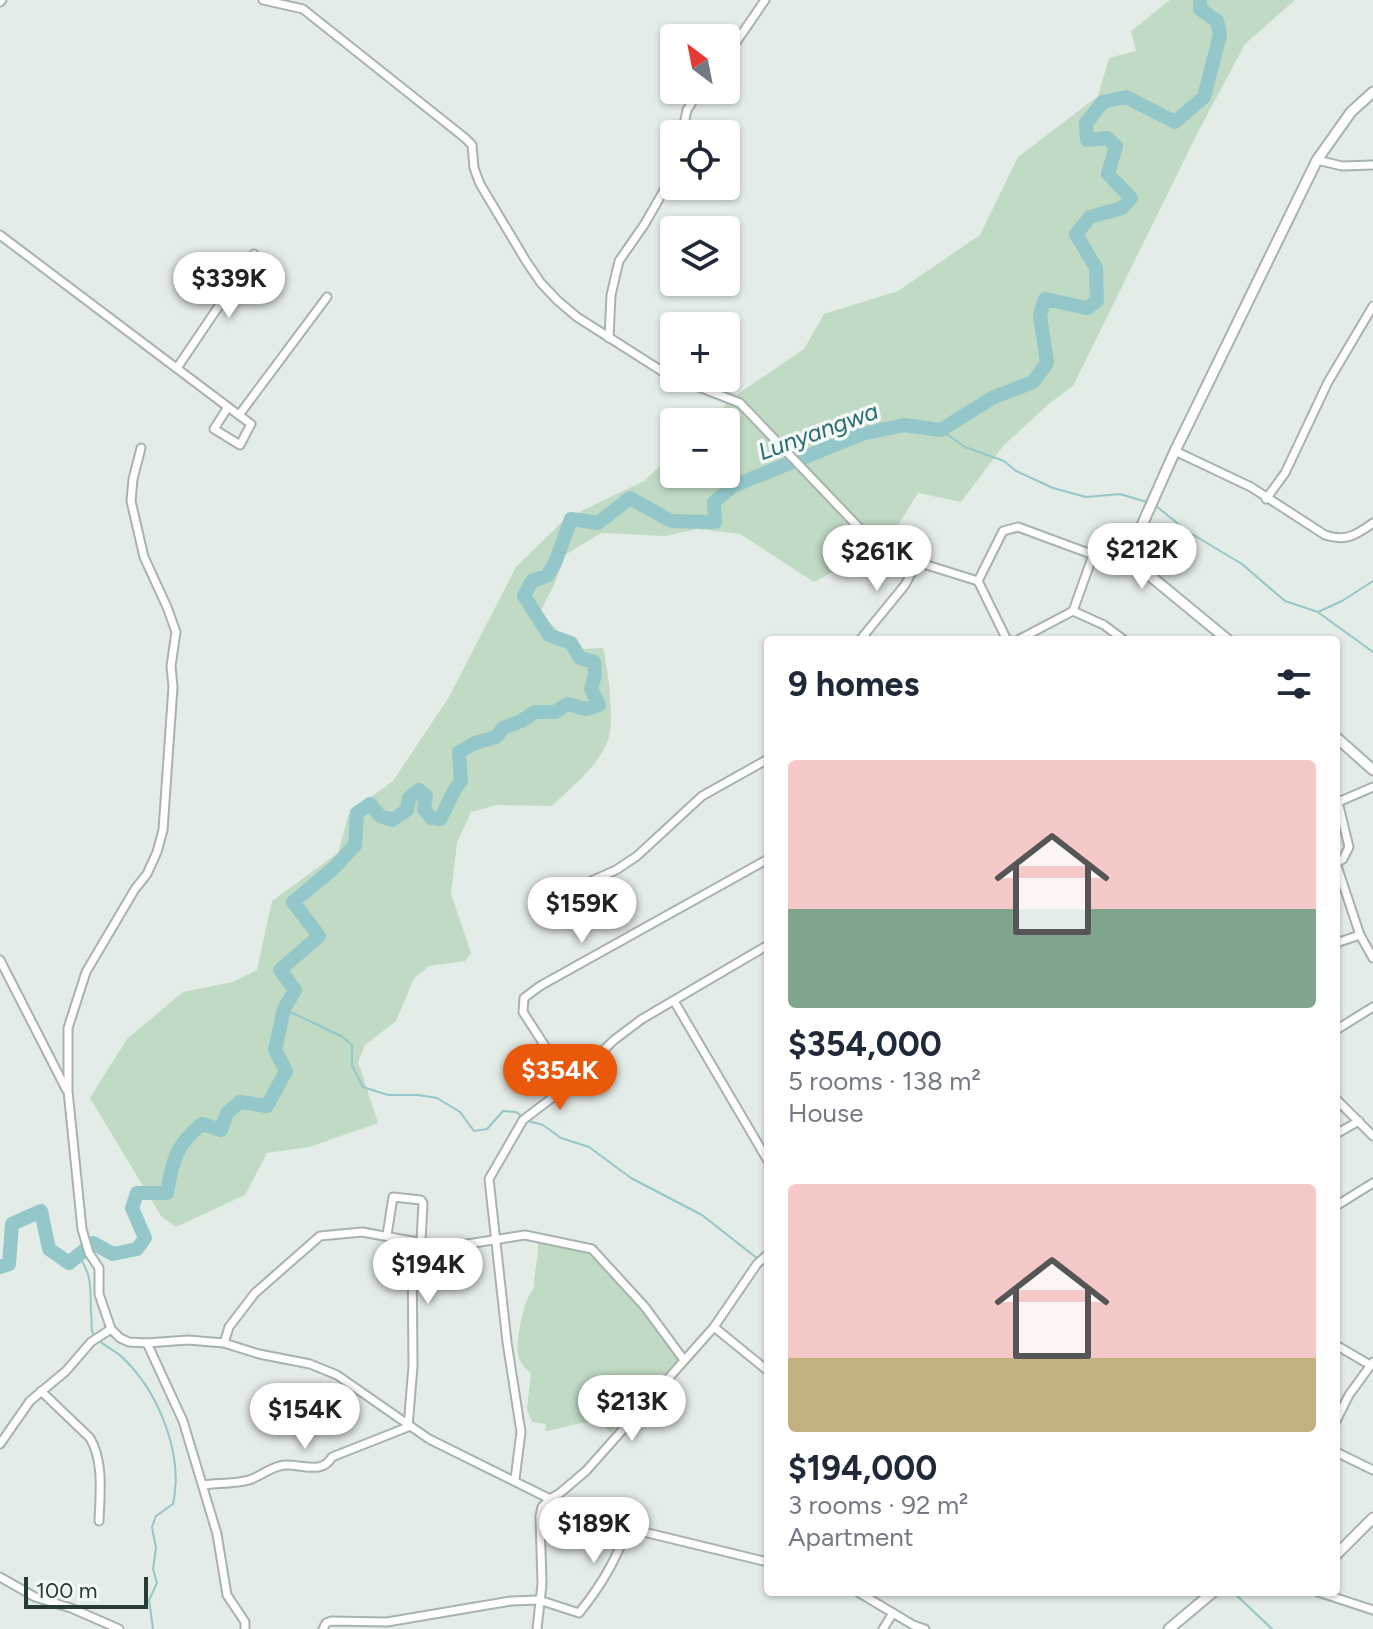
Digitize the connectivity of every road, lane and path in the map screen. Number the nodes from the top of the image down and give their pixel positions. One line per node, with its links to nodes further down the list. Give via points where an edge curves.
1 (263, 0): 12 (street, via 303,9 465,138 472,145 480,184 541,283)
2 (765, 0): 3 (street)
3 (740, 37)
4 (1373, 92): 5 (street, via 1351,112)
5 (1317, 160): 6 (street); 17 (street)
6 (1373, 165)
7 (660, 197): 12 (street, via 619,261)
8 (0, 235): 13 (street)
9 (254, 254): 13 (street)
10 (327, 297): 15 (street)
11 (1373, 306): 18 (street, via 1328,382 1285,473)
12 (609, 338): 22 (street, via 668,375 740,403 867,536)
13 (177, 368): 14 (street)
14 (228, 407): 15 (street); 15 (street, via 214,429 238,445 251,426)
15 (239, 415)
16 (141, 448): 49 (street, via 131,501 144,557 176,632 163,830 147,874 78,992 68,1028)
17 (1175, 451): 18 (street); 21 (street, via 1137,537)
18 (1266, 499): 19 (street, via 1338,539 1351,538)
19 (1373, 523)
20 (1093, 555): 21 (street, via 1118,562); 23 (street, via 1009,528 998,535); 24 (street)
21 (1135, 557): 29 (street, via 1143,570)
22 (917, 562): 23 (street); 25 (street)
23 (978, 581): 26 (street)
24 (1073, 611): 27 (street); 28 (street)
25 (863, 636)
26 (1005, 636)
27 (1026, 636)
28 (1119, 636)
29 (1223, 636)
30 (1340, 741): 32 (street)
31 (764, 761): 39 (street, via 702,796 616,870)
32 (1373, 770)
33 (1373, 787): 34 (street)
34 (1340, 802)
35 (1340, 814): 37 (street, via 1349,847)
36 (764, 861): 48 (street, via 524,998 523,1012)
37 (1340, 861)
38 (1340, 875): 40 (street)
39 (555, 897)
40 (1360, 935): 41 (street); 43 (street)
41 (1340, 942)
42 (764, 947): 45 (street)
43 (1373, 958)
44 (0, 960): 49 (street)
45 (674, 1001): 48 (street, via 614,1040); 55 (street)
46 (1373, 1007): 47 (street)
47 (1340, 1028)
48 (573, 1081): 60 (street, via 524,1118 489,1179)
49 (68, 1091): 65 (street, via 84,1241 99,1268 99,1294)
50 (1340, 1103): 51 (street)
51 (1359, 1121): 52 (street); 53 (street)
52 (1340, 1132)
53 (1373, 1136)
54 (764, 1141): 55 (street)
55 (758, 1146): 56 (street)
56 (764, 1155)
57 (1373, 1183): 58 (street)
58 (1340, 1204)
59 (387, 1235): 61 (street); 62 (street, via 393,1197 421,1200); 67 (street, via 341,1232 314,1239 255,1293 229,1327)
60 (497, 1238): 62 (street, via 448,1247); 69 (street, via 525,1235 592,1249); 78 (street, via 521,1432)
61 (412, 1241): 62 (street); 74 (street)
62 (421, 1241)
63 (763, 1259): 64 (street)
64 (714, 1327): 69 (street); 71 (street)
65 (111, 1329): 66 (street, via 123,1339); 72 (street)
66 (147, 1343): 67 (street); 79 (street, via 175,1401)
67 (224, 1343): 74 (street, via 337,1375)
68 (1340, 1347): 70 (street)
69 (684, 1360): 80 (street, via 586,1471)
70 (1372, 1364): 73 (street)
71 (764, 1368)
72 (41, 1391): 75 (street); 82 (street, via 95,1447)
73 (1340, 1413)
74 (408, 1427): 78 (street); 79 (street, via 332,1457 322,1468 284,1465 245,1481)
75 (0, 1444)
76 (1340, 1454): 77 (street)
77 (1373, 1470)
78 (515, 1479): 80 (street)
79 (203, 1485): 95 (street, via 227,1595)
80 (550, 1499): 83 (street); 90 (street, via 540,1516)
81 (1373, 1518): 84 (street)
82 (99, 1521)
83 (627, 1528): 85 (street); 90 (street, via 604,1580 579,1613)
84 (1340, 1551)
85 (764, 1561)
86 (0, 1577): 94 (street, via 35,1597)
87 (865, 1596): 92 (street)
88 (1208, 1596): 100 (street)
89 (1330, 1596): 91 (street)
90 (539, 1600): 93 (street, via 471,1607); 97 (street)
91 (1373, 1610)
92 (893, 1613): 98 (street); 99 (street)
93 (388, 1626): 96 (street, via 331,1621)
94 (119, 1629)
95 (245, 1629)
96 (323, 1629)
97 (537, 1629)
98 (883, 1629)
99 (925, 1629)
100 (1169, 1629)

